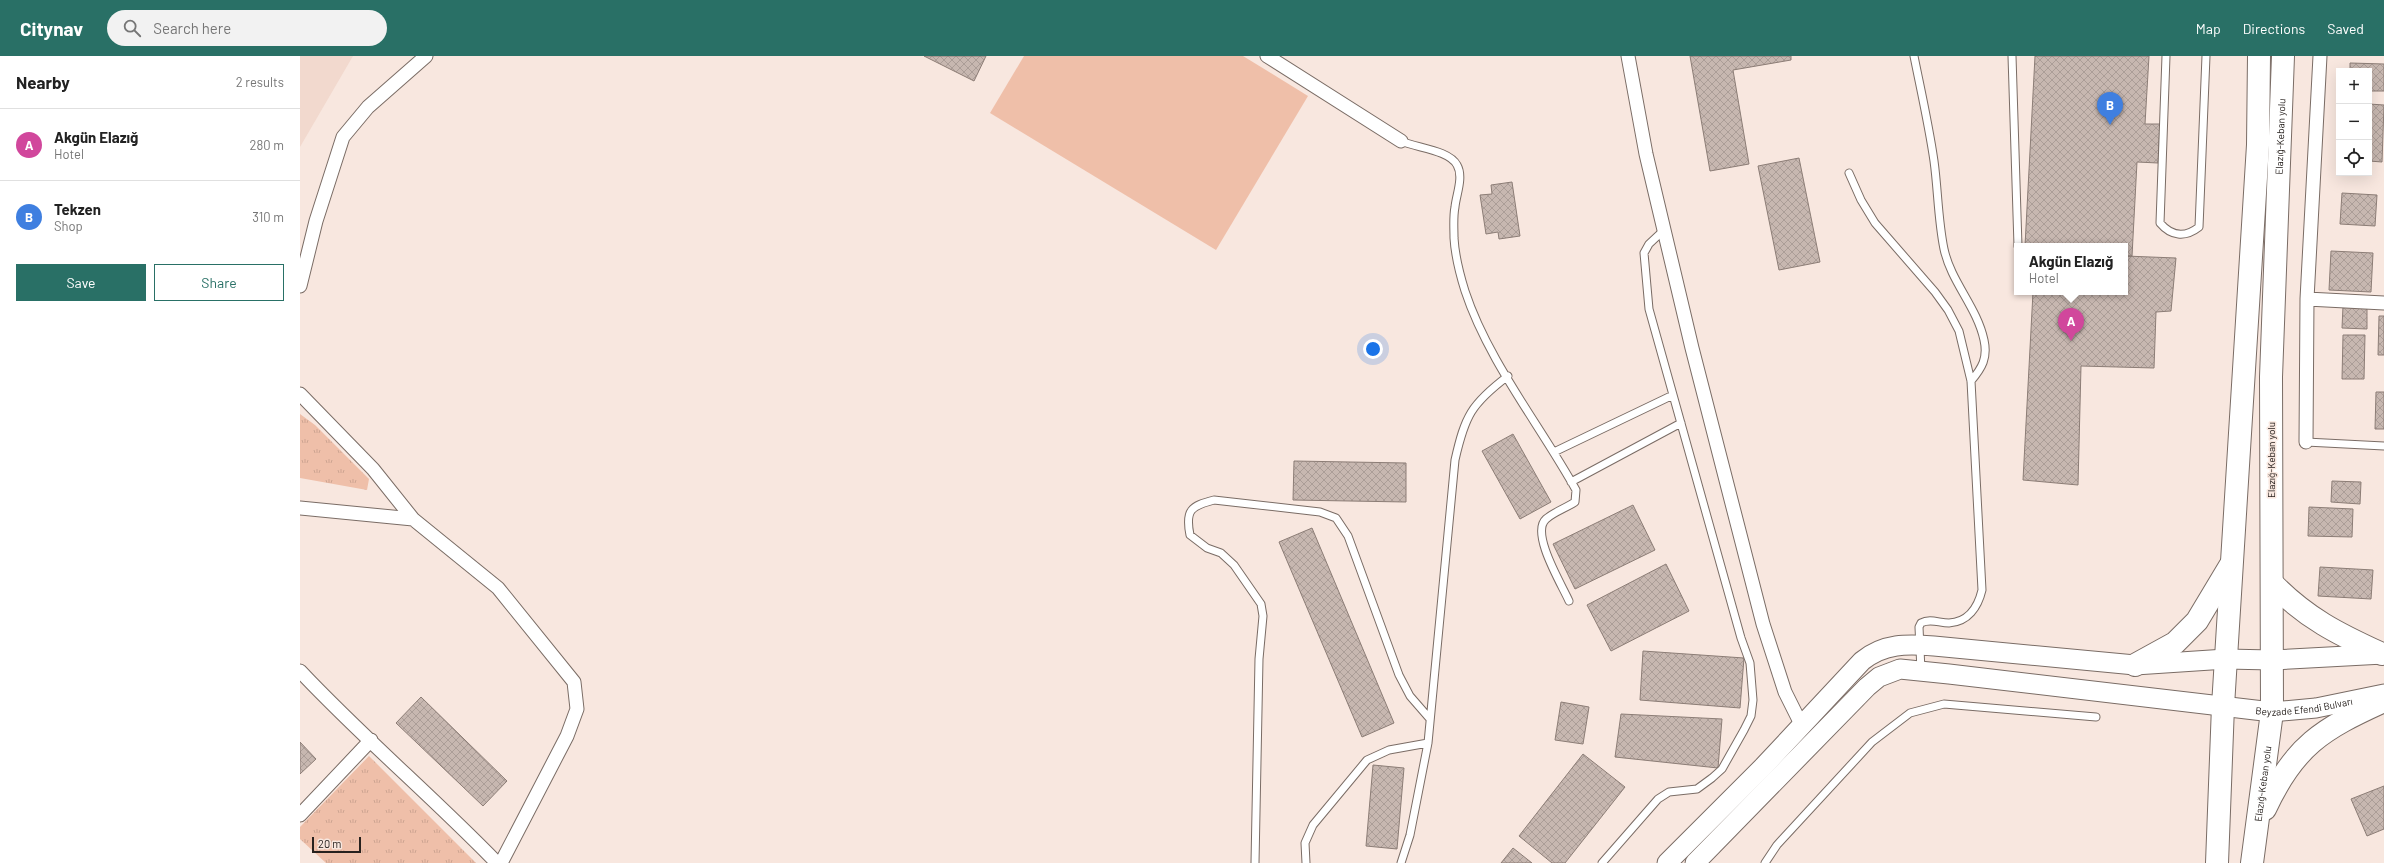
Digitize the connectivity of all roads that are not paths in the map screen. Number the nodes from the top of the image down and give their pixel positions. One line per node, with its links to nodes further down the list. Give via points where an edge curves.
1 (426, 56): 17 (street, via 368,107 343,137 316,221)
2 (1267, 56): 13 (street)
3 (1628, 56): 12 (street)
4 (1637, 56): 12 (street)
5 (1914, 56): 21 (lane, via 1934,160 1944,249 1951,270 1974,310 1984,340 1986,355 1983,368)
6 (2012, 56): 16 (lane)
7 (2166, 56): 8 (lane, via 2160,223 2164,229 2178,235 2186,235 2199,227)
8 (2206, 56)
9 (2259, 56): 31 (highway, via 2257,153)
10 (2283, 56): 32 (highway, Elazığ-Keban yolu, via 2271,377)
11 (2320, 56): 18 (street)
12 (1631, 72): 15 (street, via 1646,154)
13 (1401, 141): 20 (lane, via 1443,153 1453,158 1458,167 1460,179 1454,208 1454,239 1458,262 1465,291 1484,338)
14 (1849, 173): 21 (lane, via 1875,223 1948,310 1959,331)
15 (1664, 230): 23 (lane, via 1649,244 1644,253 1644,266 1649,309); 47 (street, via 1767,638 1785,692)
16 (2018, 243)
17 (300, 286)
18 (2306, 299): 19 (street); 25 (street)
19 (2384, 304)
20 (1508, 376): 27 (lane); 46 (lane, via 1485,393 1475,405 1466,418 1458,447)
21 (1971, 381): 34 (lane, via 1982,590 1976,608 1967,617 1950,623 1931,620 1921,623)
22 (300, 394): 30 (street, via 374,469)
23 (1673, 395): 24 (lane); 27 (lane)
24 (1681, 423): 28 (lane); 57 (lane, via 1750,664 1753,700 1751,716 1722,769 1697,789 1669,792 1658,799)
25 (2306, 442): 26 (lane)
26 (2384, 446)
27 (1554, 452): 28 (lane)
28 (1571, 482): 33 (lane, via 1576,490 1575,502 1545,520 1541,528 1542,542)
29 (300, 508): 30 (street)
30 (413, 519): 53 (street, via 498,588 574,682 576,709 567,736)
31 (2232, 564): 36 (highway); 38 (highway, via 2197,621 2175,643)
32 (2272, 583): 35 (highway, via 2306,615); 37 (highway, Elazığ-Keban yolu)
33 (1569, 600)
34 (1919, 645): 38 (main road); 40 (lane); 47 (main road, via 1897,645 1873,652)
35 (2383, 654): 37 (main road)
36 (2226, 659): 37 (main road); 38 (main road); 43 (highway)
37 (2272, 660): 44 (highway, Elazığ-Keban yolu)
38 (2135, 665)
39 (300, 671): 48 (street)
40 (1921, 671): 43 (main road, Beyzade Efendi Bulvarı); 59 (main road, Beyzade Efendi Bulvarı, via 1892,671 1868,687)
41 (2384, 694): 44 (main road, Beyzade Efendi Bulvarı, via 2316,708)
42 (2384, 701): 51 (highway, via 2319,734 2306,746 2286,770)
43 (2223, 706): 44 (main road, Beyzade Efendi Bulvarı); 61 (highway)
44 (2272, 712): 51 (highway, Elazığ-Keban yolu)
45 (2096, 717): 60 (lane, via 1944,704 1910,713 1872,742)
46 (1430, 719): 49 (lane); 54 (lane, via 1410,696 1399,676 1354,549 1343,526 1336,518 1320,512 1220,501 1198,504 1190,510 1190,535 1207,548 1221,553 1234,565 1261,604 1263,616 1259,659)
47 (1802, 726): 58 (main road)
48 (370, 740): 50 (street); 52 (street)
49 (1428, 743): 55 (lane, via 1389,750 1367,760 1314,825 1305,843); 56 (lane, via 1410,835)
50 (300, 816)
51 (2257, 827): 62 (highway, Elazığ-Keban yolu)
52 (497, 863)
53 (501, 863)
54 (1255, 863)
55 (1306, 863)
56 (1401, 863)
57 (1602, 863)
58 (1667, 863)
59 (1696, 863)
60 (1764, 863)
61 (2217, 863)
62 (2252, 863)

